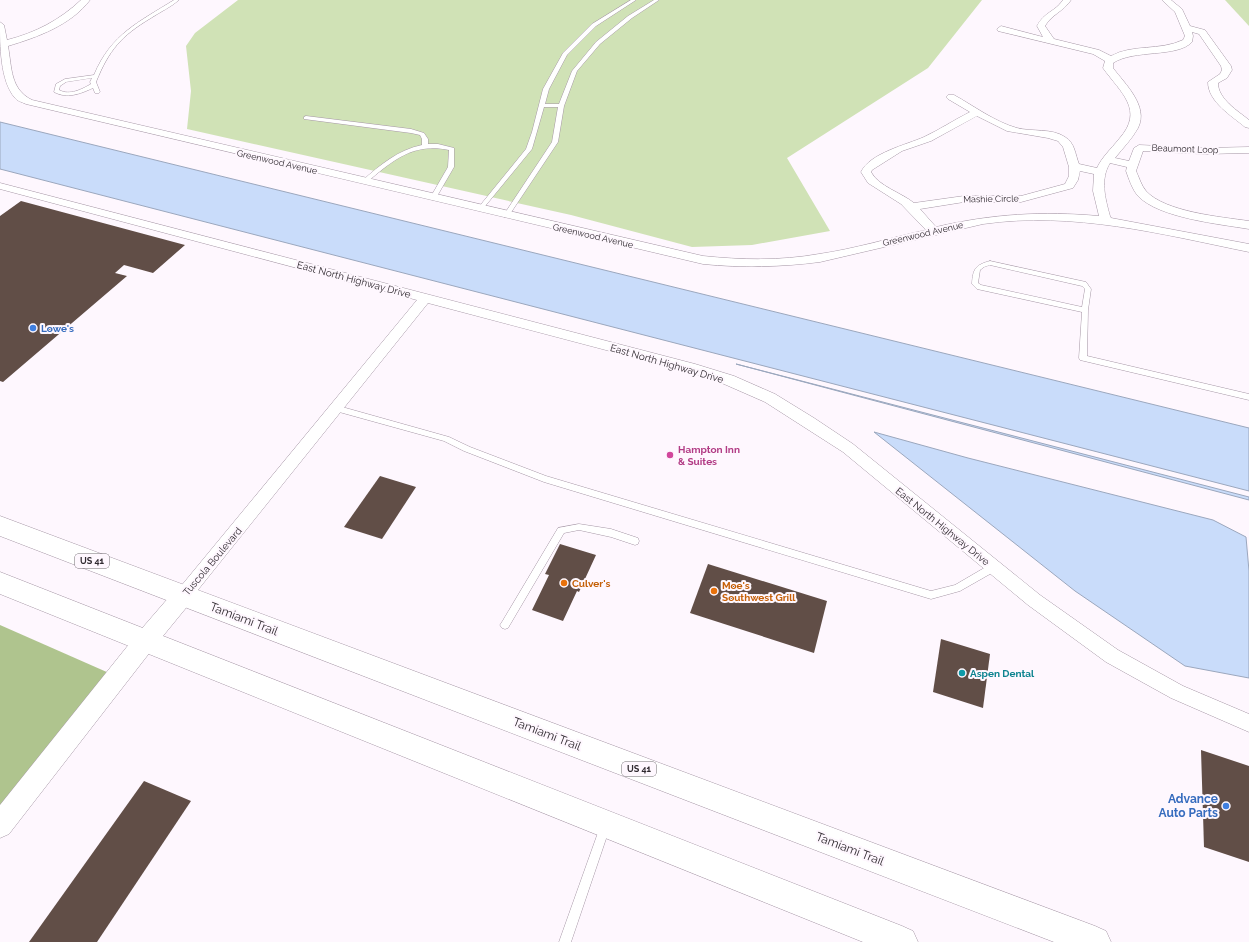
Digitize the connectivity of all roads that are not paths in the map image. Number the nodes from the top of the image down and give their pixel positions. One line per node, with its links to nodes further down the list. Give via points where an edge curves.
1 (85, 0): 10 (street, via 71,14 29,38)
2 (177, 0): 13 (lane, via 139,22 119,38 106,53)
3 (634, 0): 7 (lane)
4 (658, 0): 7 (lane)
5 (1067, 0): 11 (street, via 1058,10 1044,18 1041,26)
6 (1166, 0): 8 (street, via 1179,11)
7 (625, 13): 17 (lane, via 594,26 565,54 546,89); 18 (lane, via 580,65)
8 (1185, 28): 12 (street, via 1189,38 1183,45); 21 (street, via 1202,32 1226,66 1224,76 1213,82 1213,92)
9 (1001, 29): 11 (street)
10 (2, 38): 28 (street, Greenwood Avenue, via 11,86 19,97 29,102)
11 (1050, 40): 12 (street, via 1096,52)
12 (1110, 60): 24 (street, via 1108,68 1134,104 1136,119 1133,129)
13 (95, 76): 14 (lane); 14 (lane, via 65,81 58,85 56,91 72,94)
14 (94, 85): 15 (lane)
15 (97, 92)
16 (951, 97): 19 (street)
17 (541, 105): 18 (lane); 32 (lane, via 529,148)
18 (561, 106): 33 (lane, via 555,142)
19 (977, 112): 26 (street, via 1011,130 1052,135 1062,139 1067,143); 31 (street, via 927,139 898,149 868,168 866,172 870,180)
20 (306, 118): 22 (lane, via 411,131 422,134)
21 (1249, 125)
22 (425, 145): 28 (lane, via 391,159); 30 (lane, via 434,144 452,149 451,167)
23 (1249, 150): 25 (street, Beaumont Loop, via 1139,148)
24 (1107, 159): 25 (street); 27 (street)
25 (1133, 165): 35 (street, via 1131,171 1142,194 1156,204 1180,212)
26 (1074, 166): 27 (street); 31 (street, Mashie Circle, via 1075,174 1069,186 1028,198 964,198)
27 (1100, 172): 34 (street, via 1099,188)
28 (364, 182): 30 (street, Greenwood Avenue)
29 (0, 186): 38 (street, East North Highway Drive)
30 (433, 198): 32 (street, Greenwood Avenue)
31 (912, 207): 36 (street)
32 (480, 209): 33 (street, Greenwood Avenue)
33 (506, 216): 36 (street, Greenwood Avenue, via 676,255 750,264 820,258)
34 (1106, 221): 36 (street, Greenwood Avenue, via 1064,216 1019,216); 37 (street, Greenwood Avenue)
35 (1249, 225)
36 (933, 232)
37 (1249, 248)
38 (425, 298): 41 (street, Tuscola Boulevard); 44 (street, East North Highway Drive, via 695,369 729,380 770,398 848,448)
39 (1085, 310): 39 (lane, via 979,287 975,284 977,269 980,265 990,263 1084,284 1088,289); 40 (lane, via 1083,358)
40 (1249, 397)
41 (335, 408): 44 (lane, via 446,439 549,481 932,595 957,588); 46 (street, Tuscola Boulevard)
42 (0, 526): 46 (main road, Tamiami Trail / US 41)
43 (635, 541): 47 (lane, via 611,532 579,527 561,530)
44 (994, 567): 49 (street, East North Highway Drive, via 1034,600 1112,656 1178,692)
45 (0, 582): 48 (main road)
46 (183, 596): 48 (street, Tuscola Boulevard); 54 (main road, Tamiami Trail / US 41)
47 (506, 625)
48 (146, 640): 50 (street, Tuscola Boulevard); 51 (main road)
49 (1249, 723)
50 (0, 825)
51 (606, 825): 52 (lane); 53 (main road)
52 (565, 942)
53 (902, 942)
54 (1095, 942)

